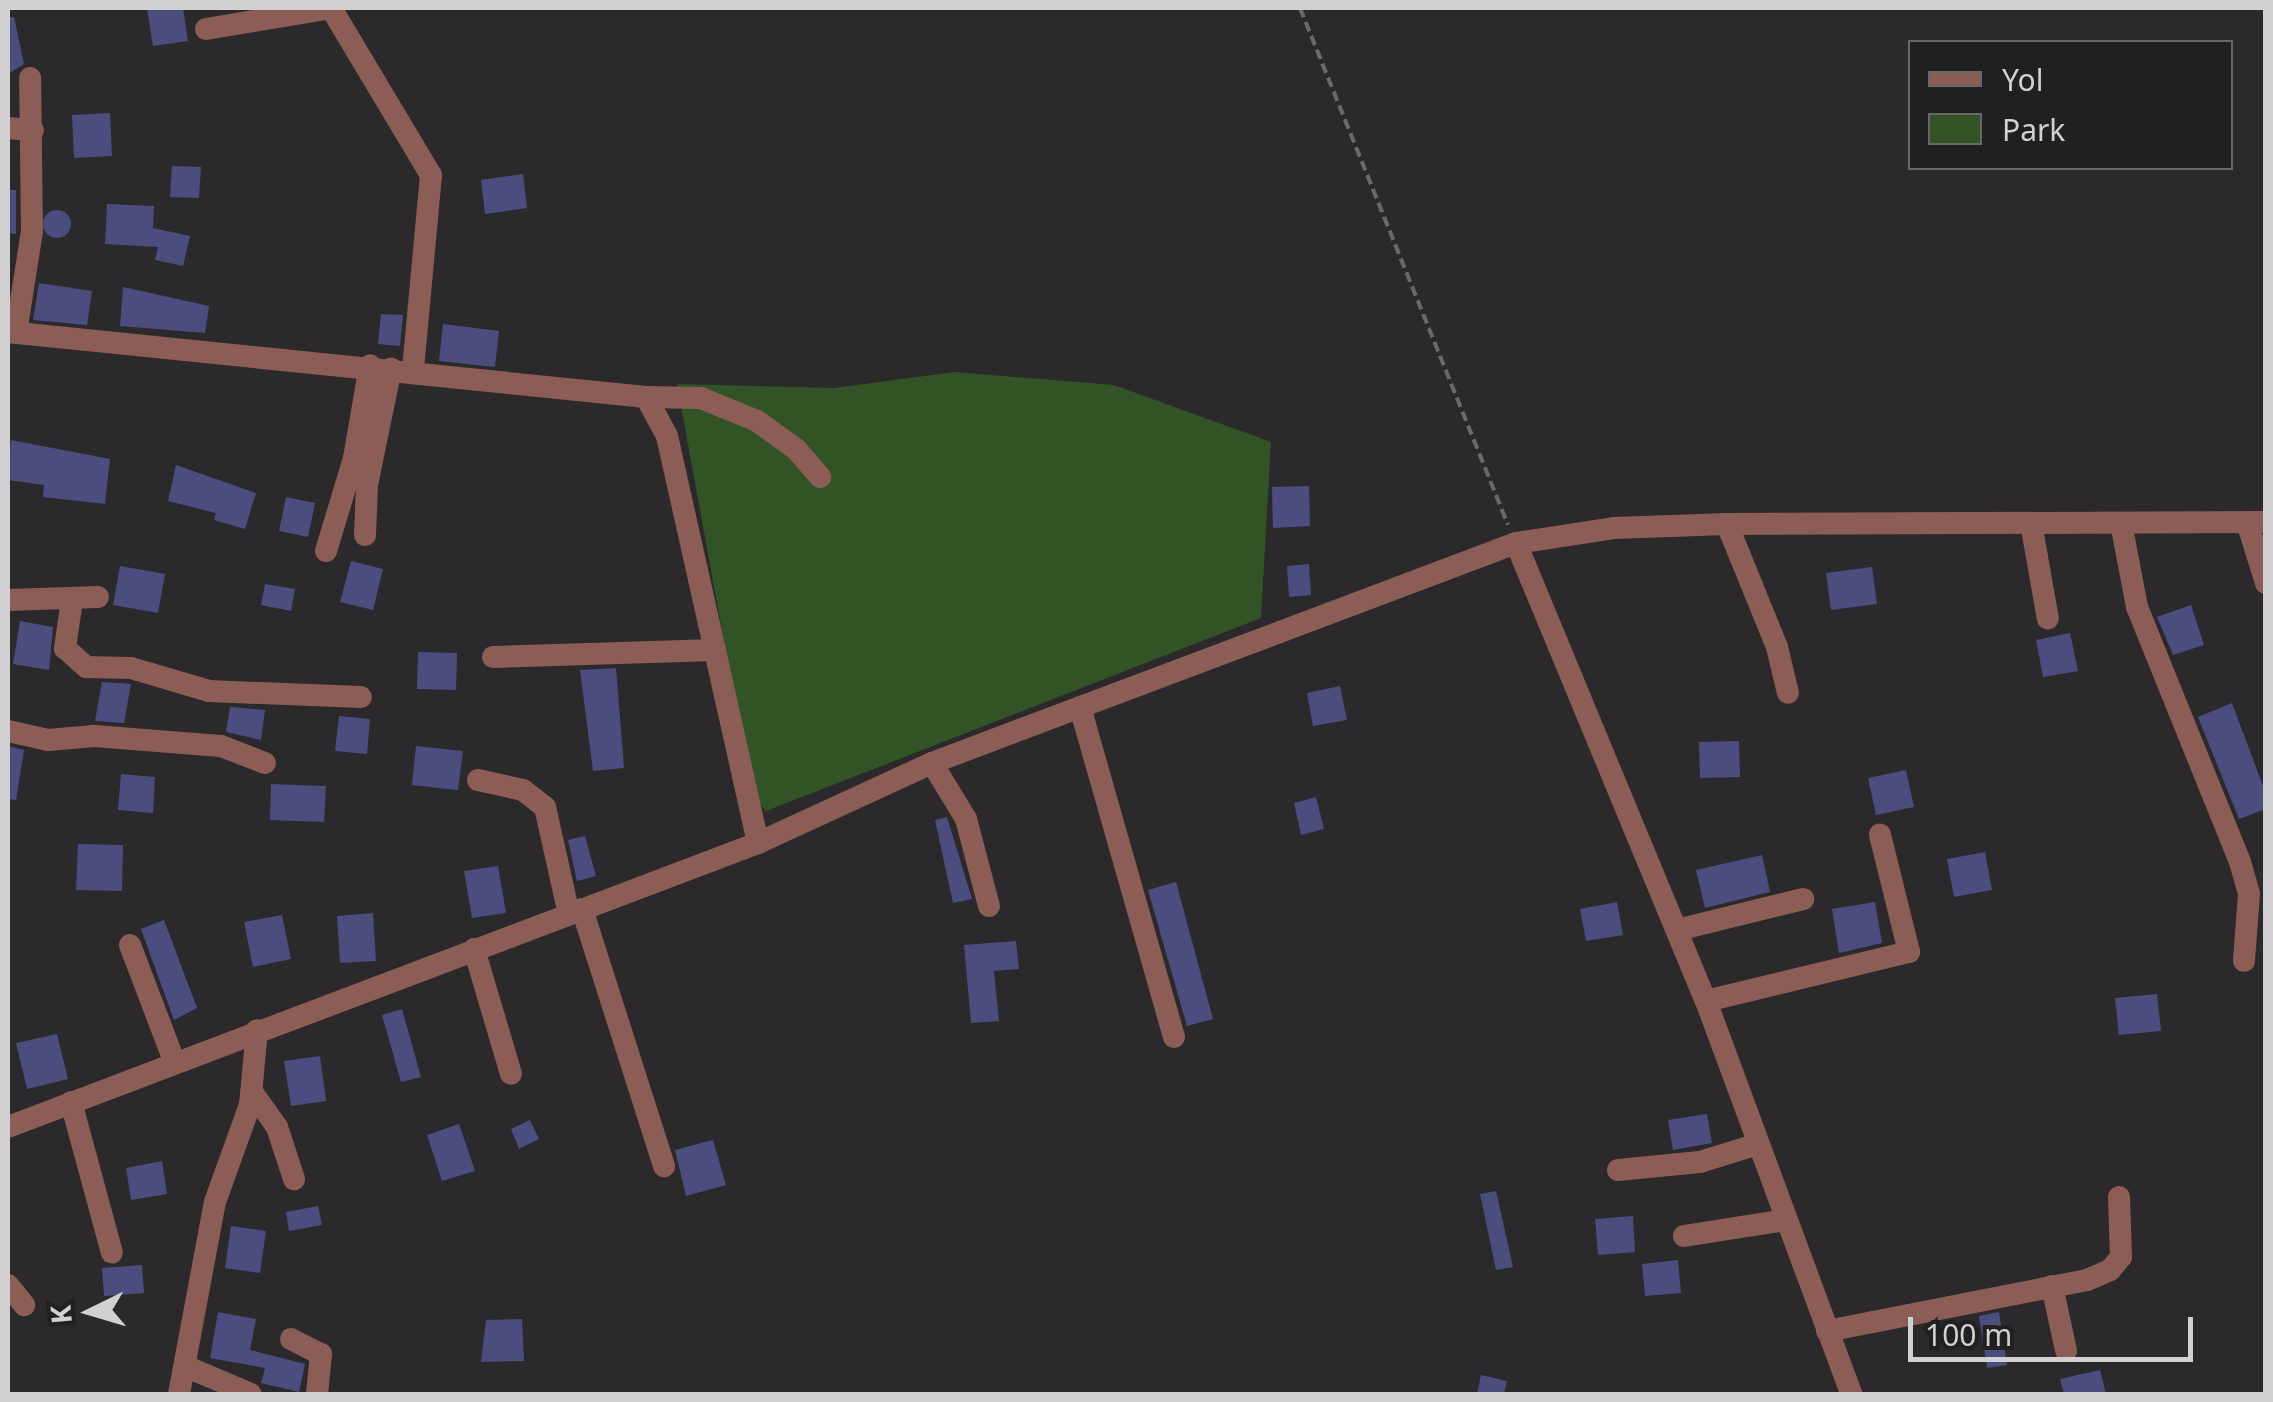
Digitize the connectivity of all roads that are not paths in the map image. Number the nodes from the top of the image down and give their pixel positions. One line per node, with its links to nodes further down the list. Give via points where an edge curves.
1 (332, 8): 2 (street); 7 (street, via 431,174)
2 (206, 29)
3 (30, 78): 5 (street)
4 (8, 128): 5 (street)
5 (32, 130): 6 (street, via 32,231)
6 (12, 332): 7 (street)
7 (391, 368): 8 (street); 14 (street); 16 (street)
8 (646, 397): 9 (street, via 702,398 757,421); 22 (street, via 668,436)
9 (820, 477)
10 (2121, 522): 11 (street); 12 (street); 39 (street, via 2137,608 2249,894)
11 (2256, 522): 17 (street)
12 (2031, 523): 13 (street); 21 (street)
13 (1727, 524): 15 (street, via 1614,528); 24 (street, via 1777,647)
14 (365, 535)
15 (1516, 543): 26 (street); 36 (street)
16 (326, 551)
17 (2266, 583)
18 (98, 597): 20 (street)
19 (8, 600): 20 (street)
20 (72, 600): 25 (street, via 65,648 86,667 131,668 209,691)
21 (2048, 619)
22 (715, 650): 23 (street); 32 (street)
23 (492, 657)
24 (1788, 693)
25 (362, 697)
26 (1080, 707): 28 (street); 42 (street)
27 (8, 730): 29 (street, via 48,740 94,736 221,746)
28 (932, 763): 32 (street); 34 (street, via 966,819)
29 (265, 764)
30 (478, 780): 35 (street, via 523,790 545,807)
31 (1880, 835): 40 (street, via 1908,952)
32 (758, 843): 35 (street)
33 (1802, 899): 36 (street)
34 (989, 906)
35 (576, 911): 38 (street); 49 (street)
36 (1677, 930): 40 (street)
37 (130, 944): 43 (street)
38 (474, 949): 41 (street); 44 (street)
39 (2244, 961)
40 (1706, 1001): 48 (street)
41 (257, 1030): 43 (street); 45 (street)
42 (1174, 1038)
43 (174, 1061): 46 (street)
44 (511, 1074)
45 (252, 1092): 51 (street, via 277,1126); 62 (street, via 196,1280)
46 (71, 1102): 47 (street); 55 (street)
47 (8, 1127)
48 (1758, 1144): 50 (street, via 1700,1162); 53 (street)
49 (664, 1166)
50 (1618, 1170)
51 (294, 1179)
52 (2120, 1197): 57 (street, via 2121,1257 2086,1280)
53 (1786, 1220): 54 (street); 59 (street)
54 (1684, 1236)
55 (112, 1254)
56 (8, 1285): 58 (street)
57 (2052, 1286): 59 (street); 61 (street)
58 (24, 1304)
59 (1826, 1331): 66 (street)
60 (291, 1339): 65 (street, via 321,1354)
61 (2066, 1350)
62 (187, 1366): 63 (street); 64 (street)
63 (179, 1394)
64 (251, 1394)
65 (316, 1394)
66 (1850, 1394)

